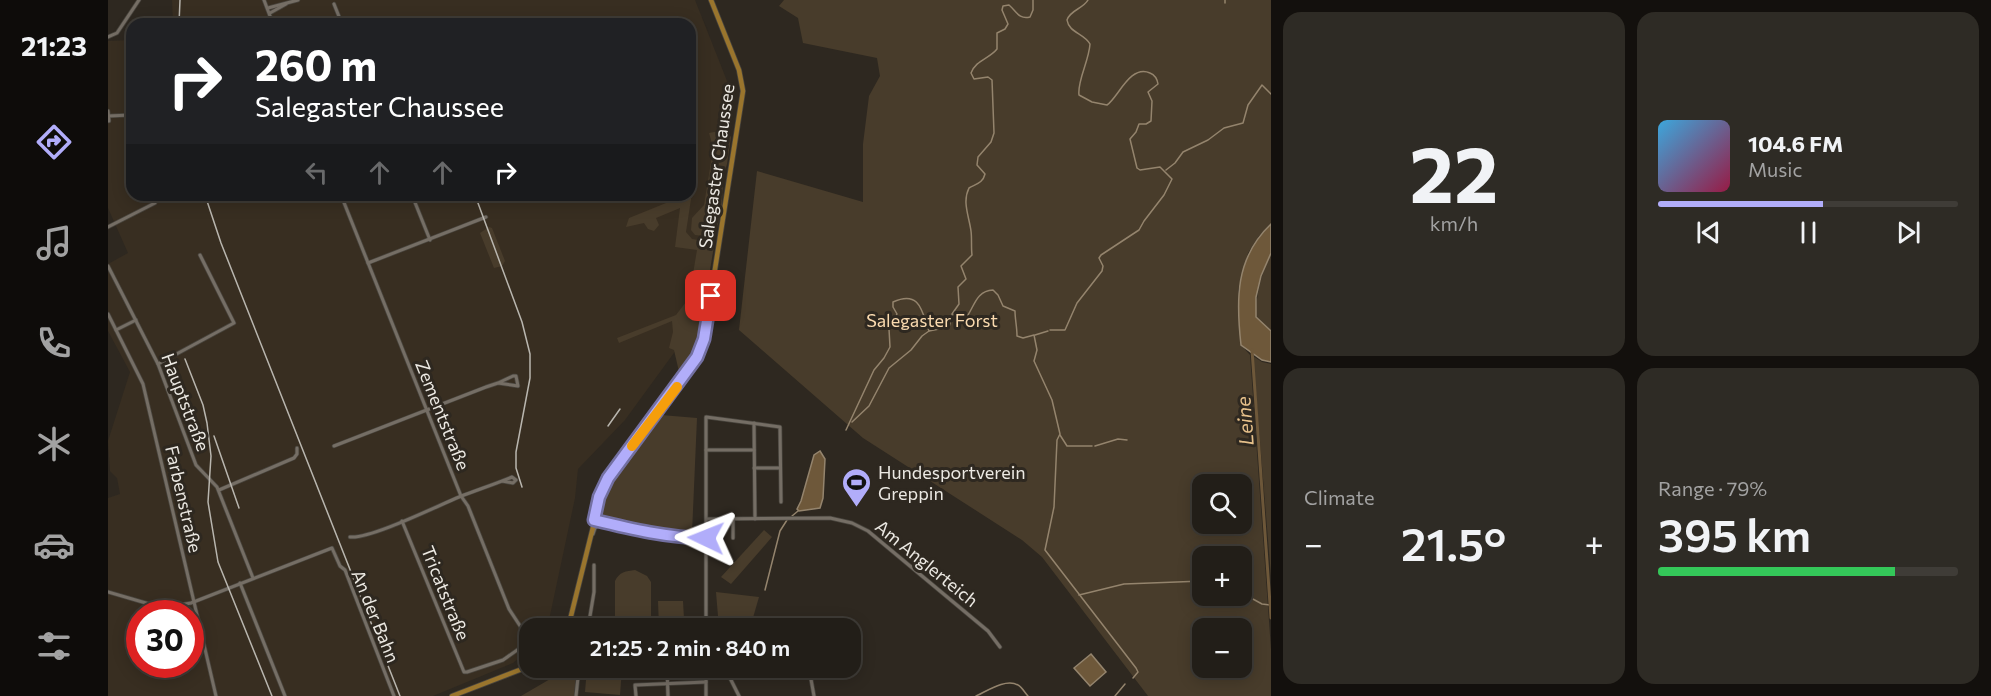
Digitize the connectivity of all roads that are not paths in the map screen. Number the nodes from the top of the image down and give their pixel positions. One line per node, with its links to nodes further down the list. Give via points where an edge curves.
1 (139, 0): 9 (street)
2 (264, 0): 7 (street)
3 (298, 0): 5 (street)
4 (711, 0): 47 (main road, Salegaster Chaussee, via 739,70 743,95 703,342 694,364 605,482)
5 (286, 4): 7 (street); 8 (street)
6 (334, 4): 11 (street)
7 (268, 8): 8 (street)
8 (269, 14): 10 (street)
9 (127, 18)
10 (271, 18)
11 (340, 18)
12 (126, 20): 13 (street, via 117,33)
13 (108, 37)
14 (108, 111): 16 (street)
15 (126, 115): 16 (street)
16 (108, 116): 17 (street)
17 (109, 121)
18 (154, 201): 22 (street)
19 (343, 201): 25 (street, Zementstraße)
20 (414, 201): 23 (street)
21 (486, 217): 23 (street)
22 (108, 226)
23 (430, 240): 25 (street)
24 (200, 255): 30 (street, via 234,323)
25 (368, 263): 32 (street, Zementstraße)
26 (108, 266): 28 (street, Hauptstraße)
27 (108, 314): 29 (street, Farbenstraße)
28 (136, 320): 29 (street); 30 (street, Hauptstraße)
29 (116, 330): 61 (street, Farbenstraße, via 142,382)
30 (158, 364): 41 (street, Hauptstraße, via 197,468)
31 (498, 383): 31 (street, via 518,386 516,376); 32 (street)
32 (427, 411): 34 (street); 42 (street, Zementstraße)
33 (754, 423): 36 (street, via 706,417); 37 (street); 39 (street, via 780,427)
34 (334, 447)
35 (297, 448): 41 (street, via 294,458)
36 (706, 450): 37 (street); 44 (street)
37 (754, 450): 38 (street)
38 (754, 468): 39 (street); 46 (street)
39 (780, 468): 43 (street)
40 (502, 481): 42 (street)
41 (219, 490): 57 (street, Hauptstraße)
42 (461, 496): 48 (street); 66 (street, Zementstraße)
43 (781, 502)
44 (706, 519): 45 (street, Am Anglerteich); 52 (street)
45 (733, 519): 46 (street, Am Anglerteich); 53 (street)
46 (754, 519): 68 (street, Am Anglerteich, via 823,517 857,525 988,631)
47 (594, 520): 49 (street); 50 (main road, Salegaster Chaussee)
48 (402, 521): 51 (street); 69 (street, Tricatstraße, via 464,672 502,660)
49 (603, 522): 50 (street); 54 (street)
50 (591, 536): 63 (main road, Salegaster Chaussee)
51 (350, 537)
52 (706, 538): 54 (street); 55 (street)
53 (733, 538)
54 (695, 540): 55 (street)
55 (705, 551): 65 (street)
56 (594, 565): 64 (street)
57 (253, 578): 58 (street); 80 (street, An der Bahn, via 332,548 345,570)
58 (240, 583): 62 (street); 79 (street)
59 (108, 592): 60 (street)
60 (136, 600)
61 (194, 600)
62 (199, 600)
63 (570, 618)
64 (590, 618)
65 (706, 618)
66 (519, 624)
67 (204, 645): 78 (street, Farbenstraße)
68 (1000, 647)
69 (519, 648)
70 (519, 670): 81 (main road)
71 (578, 678): 82 (street)
72 (668, 678): 77 (street)
73 (706, 678): 76 (street)
74 (730, 678): 86 (street)
75 (811, 678): 87 (street)
76 (706, 682): 77 (street); 85 (street)
77 (668, 684): 83 (street, via 635,685); 84 (street)
78 (216, 696)
79 (285, 696)
80 (393, 696)
81 (452, 696)
82 (576, 696)
83 (636, 696)
84 (668, 696)
85 (706, 696)
86 (739, 696)
87 (814, 696)

